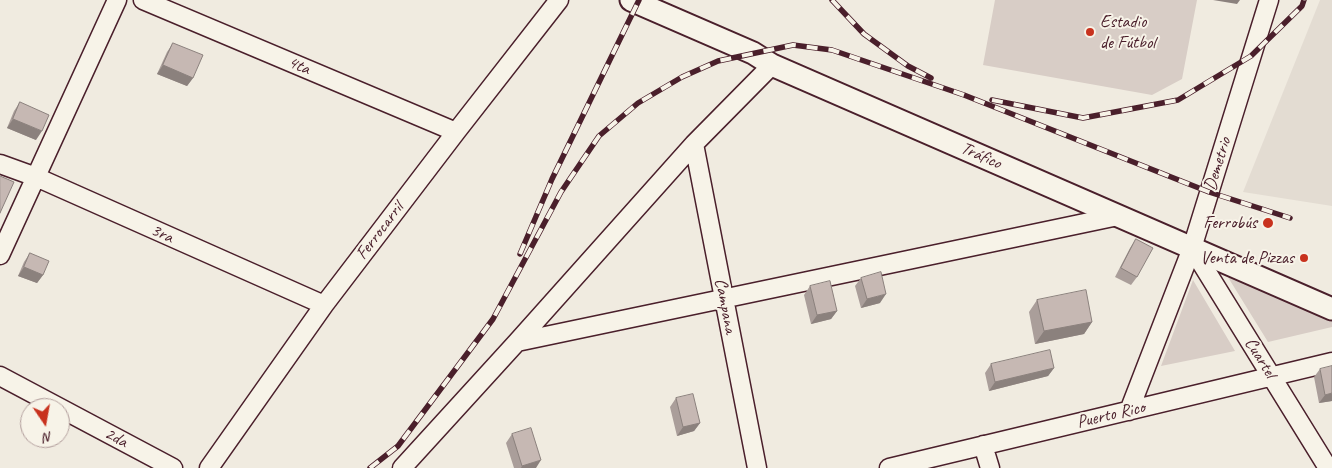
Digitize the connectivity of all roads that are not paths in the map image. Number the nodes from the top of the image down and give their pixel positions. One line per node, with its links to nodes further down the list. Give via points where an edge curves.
1 (117, 0): 10 (street)
2 (143, 0): 7 (street, 4ta)
3 (559, 0): 7 (street, Ferrocarril)
4 (631, 0): 6 (street, Tráfico, via 753,53)
5 (1268, 0): 12 (street, Demetrio)
6 (772, 65): 8 (street); 11 (street, Tráfico)
7 (456, 132): 15 (street, Ferrocarril)
8 (694, 144): 14 (street, Campana); 17 (street)
9 (0, 164): 10 (street, 3ra)
10 (36, 178): 13 (street); 15 (street, 3ra)
11 (1118, 216): 12 (street, Tráfico); 14 (street)
12 (1192, 248): 16 (street, Tráfico); 20 (street, Cuartel); 21 (street, Demetrio)
13 (0, 255)
14 (723, 298): 17 (street); 26 (street, Campana)
15 (324, 305): 24 (street, Ferrocarril)
16 (1332, 309)
17 (517, 342): 25 (street)
18 (1332, 362): 20 (street, Puerto Rico)
19 (0, 376): 23 (street, 2da)
20 (1271, 376): 21 (street, Puerto Rico); 29 (street, Cuartel)
21 (1129, 411): 22 (street, Puerto Rico)
22 (983, 445): 27 (street, Puerto Rico); 28 (street)
23 (173, 468)
24 (209, 468)
25 (402, 468)
26 (757, 468)
27 (889, 468)
28 (990, 468)
29 (1328, 468)

